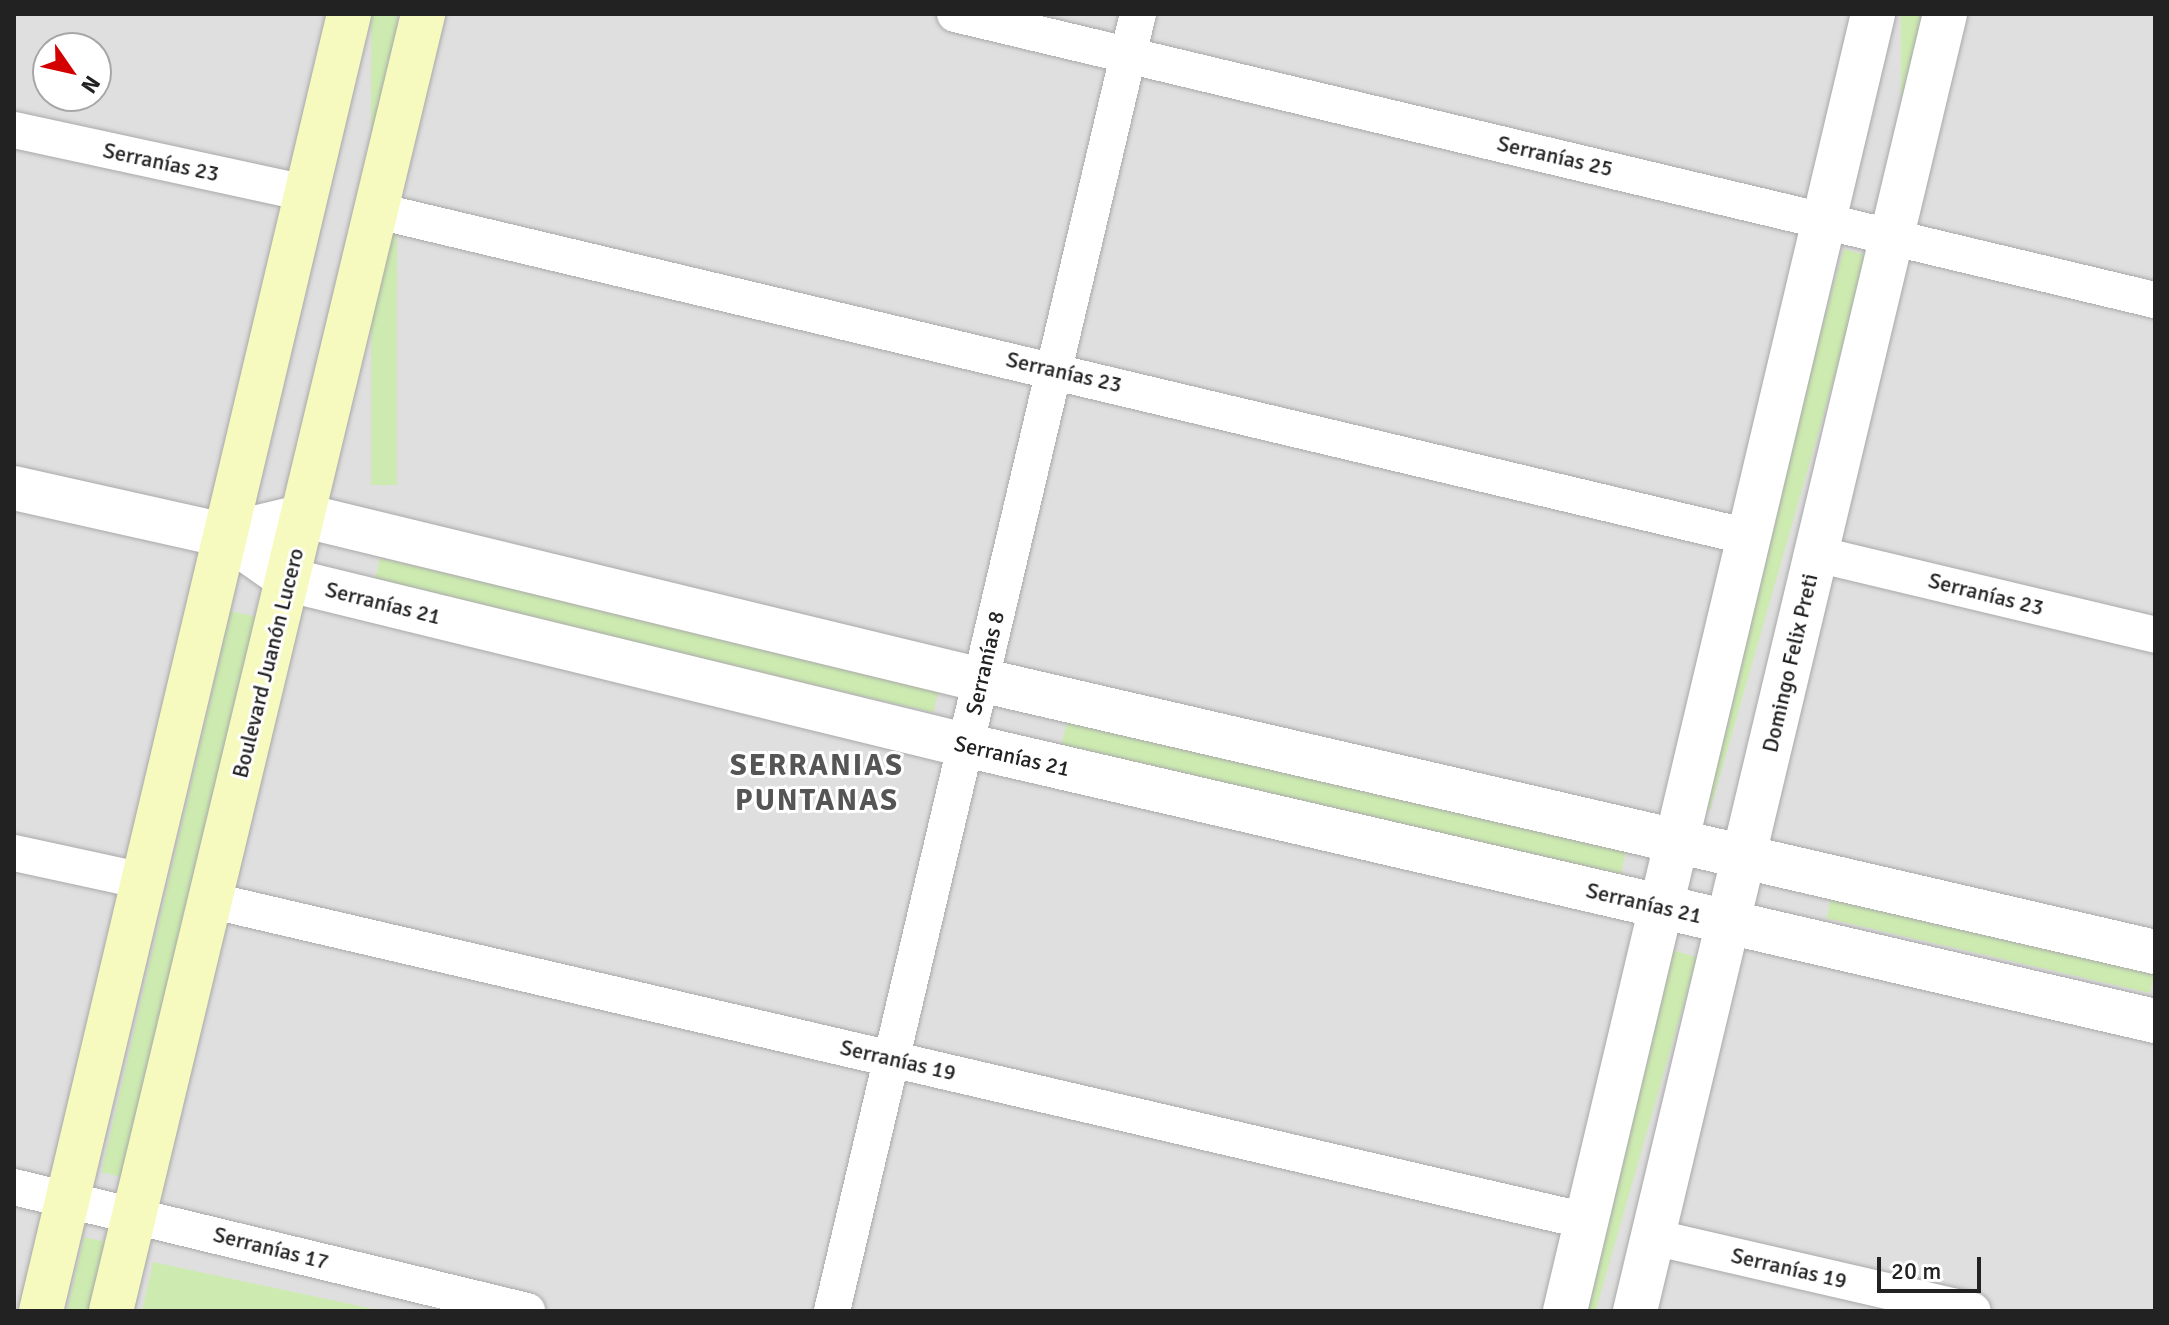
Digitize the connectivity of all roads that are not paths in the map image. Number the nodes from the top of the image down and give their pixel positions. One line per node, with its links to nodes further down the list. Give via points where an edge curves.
1 (349, 14): 9 (main road)
2 (423, 14): 10 (main road, Boulevard Juanón Lucero)
3 (955, 14): 7 (street, Serranías 25)
4 (1138, 14): 7 (street, Serranías 8)
5 (1873, 14): 11 (street)
6 (1945, 14): 12 (street, Domingo Felix Preti)
7 (1129, 54): 11 (street, Serranías 25); 14 (street, Serranías 8)
8 (14, 130): 9 (street, Serranías 23)
9 (309, 194): 17 (main road)
10 (378, 211): 14 (street, Serranías 23); 16 (main road, Boulevard Juanón Lucero)
11 (1824, 221): 12 (street, Serranías 25); 18 (street)
12 (1892, 237): 13 (street, Serranías 25); 19 (street, Domingo Felix Preti)
13 (2155, 300)
14 (1054, 370): 18 (street, Serranías 23); 22 (street, Serranías 8)
15 (14, 488): 17 (street)
16 (305, 516): 17 (street); 20 (main road, Boulevard Juanón Lucero); 22 (street)
17 (225, 535): 20 (street, Serranías 21); 27 (main road)
18 (1749, 537): 24 (street)
19 (1816, 554): 21 (street, Serranías 23); 26 (street, Domingo Felix Preti)
20 (289, 580): 23 (street, Serranías 21); 28 (main road, Boulevard Juanón Lucero)
21 (2155, 635)
22 (981, 680): 23 (street, Serranías 8); 24 (street)
23 (965, 745): 29 (street, Serranías 21); 33 (street, Serranías 8)
24 (1677, 841): 26 (street); 29 (street)
25 (14, 853): 27 (street)
26 (1744, 857): 30 (street, Domingo Felix Preti); 31 (street)
27 (139, 880): 35 (main road)
28 (209, 900): 33 (street, Serranías 19); 36 (main road, Boulevard Juanón Lucero)
29 (1661, 907): 30 (street, Serranías 21); 37 (street)
30 (1728, 922): 32 (street, Serranías 21); 38 (street, Domingo Felix Preti)
31 (2155, 952)
32 (2155, 1021)
33 (891, 1059): 37 (street, Serranías 19); 42 (street, Serranías 8)
34 (14, 1187): 35 (street, Serranías 17)
35 (66, 1199): 36 (street, Serranías 17); 39 (main road)
36 (134, 1214): 40 (main road, Boulevard Juanón Lucero); 41 (street, Serranías 17)
37 (1586, 1221): 43 (street)
38 (1653, 1237): 44 (street, Domingo Felix Preti); 45 (street, Serranías 19)
39 (41, 1311)
40 (111, 1311)
41 (527, 1311)
42 (832, 1311)
43 (1565, 1311)
44 (1635, 1311)
45 (1973, 1311)

